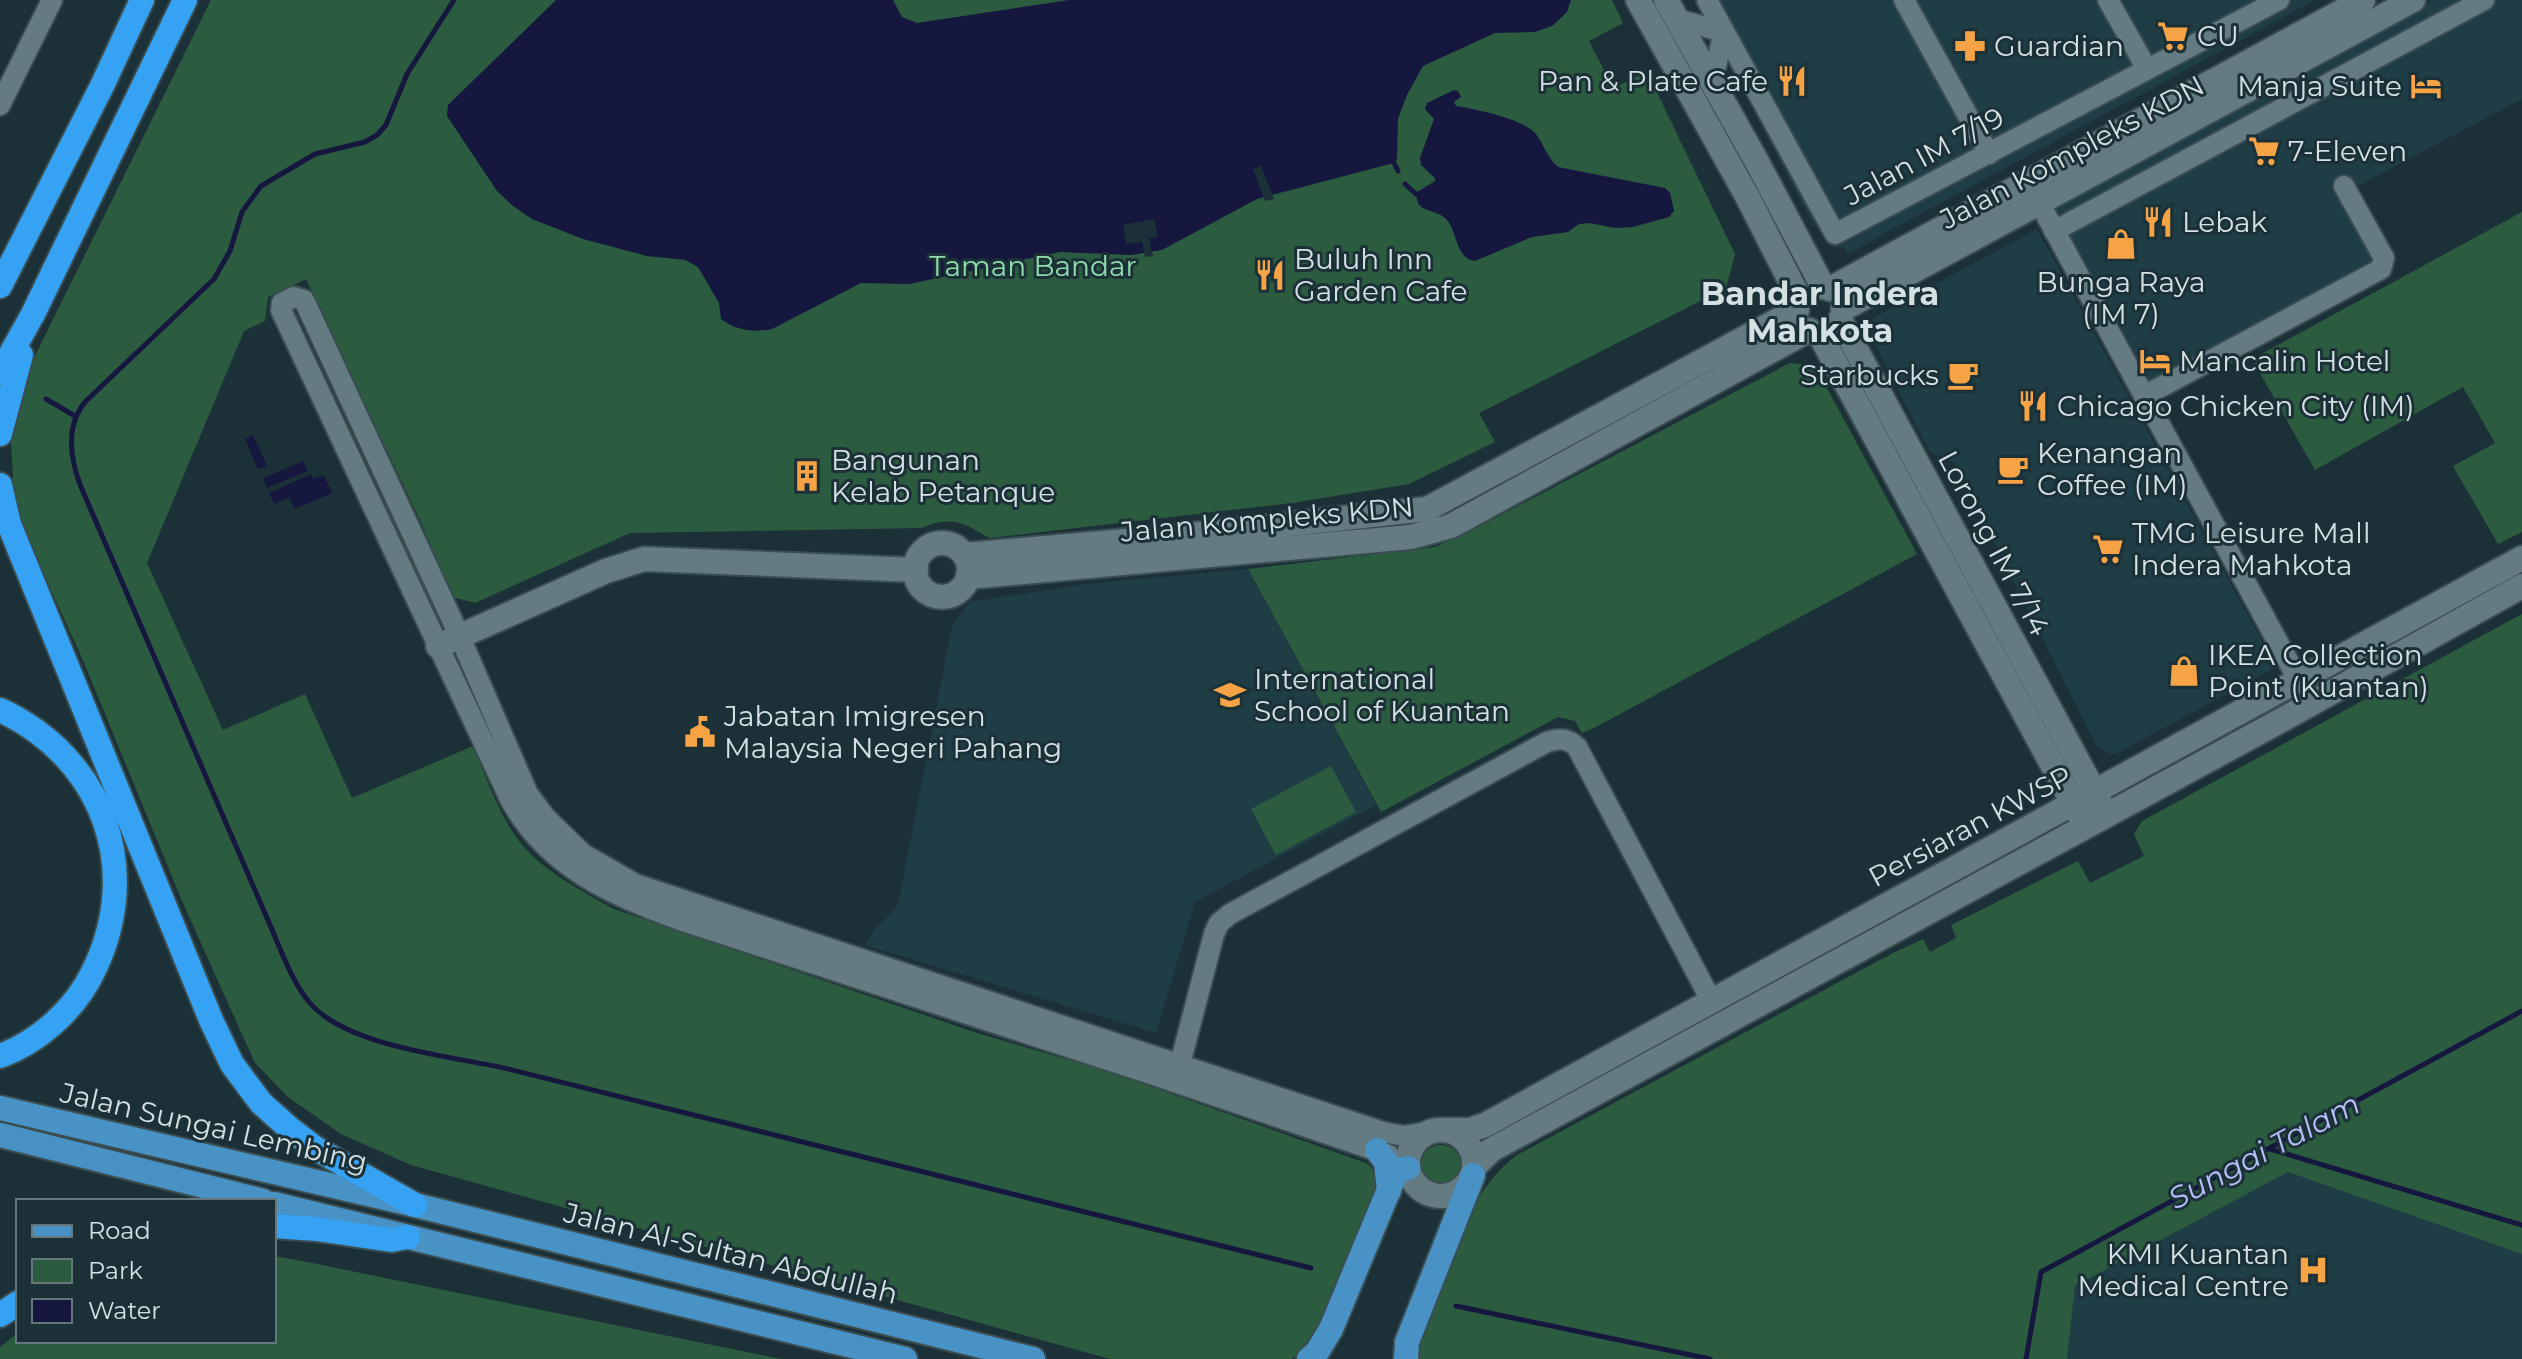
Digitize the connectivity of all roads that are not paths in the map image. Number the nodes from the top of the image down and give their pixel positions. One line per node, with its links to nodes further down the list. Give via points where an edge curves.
1 (52, 0): 18 (street)
2 (130, 0): 17 (highway)
3 (142, 0): 17 (highway)
4 (185, 0): 25 (highway)
5 (1638, 0): 26 (street, Lorong IM 7/14, via 1747,196)
6 (1707, 0): 14 (street, Jalan IM 7/19)
7 (1904, 0): 19 (street)
8 (2108, 0): 15 (street)
9 (2279, 0): 15 (street, Jalan IM 7/19)
10 (2363, 0): 24 (street, Jalan Kompleks KDN)
11 (2413, 0): 21 (street, Jalan Kompleks KDN)
12 (2484, 0): 22 (street)
13 (1671, 9): 14 (street); 16 (street, Lorong IM 7/14)
14 (1724, 32): 16 (street); 19 (street, Jalan IM 7/19, via 1835,234)
15 (2147, 69): 19 (street, Jalan IM 7/19)
16 (1712, 83): 24 (street, Lorong IM 7/14)
17 (102, 86): 23 (highway)
18 (0, 105)
19 (1989, 154)
20 (2344, 186): 28 (street, via 2384,258 2381,269)
21 (2040, 204): 22 (street); 24 (street, Jalan Kompleks KDN)
22 (2054, 231): 28 (street)
23 (1, 284)
24 (1834, 302): 26 (street, via 1810,290); 26 (street, via 1831,331); 42 (street, Lorong IM 7/14)
25 (33, 314): 27 (highway); 29 (highway)
26 (1806, 318): 31 (street, Jalan Kompleks KDN); 32 (street, Jalan Kompleks KDN); 42 (street, Lorong IM 7/14)
27 (0, 373)
28 (2144, 396): 38 (street)
29 (0, 434)
30 (0, 485): 60 (highway, via 9,524 232,1064 261,1103 289,1128)
31 (1427, 509): 32 (street); 34 (street, Jalan Kompleks KDN)
32 (1434, 533): 34 (street, Jalan Kompleks KDN)
33 (2522, 558): 38 (street, Persiaran KWSP)
34 (966, 566): 35 (street, via 953,545 938,543 920,556); 35 (street, via 960,590 946,596 925,590)
35 (916, 570): 37 (street, via 644,559)
36 (2522, 586): 41 (street, Persiaran KWSP)
37 (449, 642): 37 (street, via 281,310 282,303 294,297 304,300); 43 (street, via 528,794 583,854 635,884); 44 (street, via 515,810 573,871 637,905)
38 (2299, 681): 39 (street, Persiaran KWSP)
39 (2277, 694): 41 (street); 42 (street, Persiaran KWSP)
40 (0, 710): 48 (highway, via 46,737 87,782 109,836 116,887 114,913 84,991 54,1024)
41 (2289, 716): 42 (street, Persiaran KWSP)
42 (2090, 810): 45 (street, Persiaran KWSP); 47 (street, Persiaran KWSP)
43 (835, 949): 44 (street); 50 (street)
44 (828, 970): 50 (street)
45 (1734, 988): 46 (street, Persiaran KWSP); 47 (street)
46 (1711, 1000): 49 (street, via 1577,747 1557,739 1219,923); 52 (street, Persiaran KWSP, via 1485,1125)
47 (1746, 1010): 56 (street, Persiaran KWSP, via 1491,1150)
48 (0, 1056)
49 (1180, 1064): 50 (street); 52 (street, via 1383,1132 1404,1136)
50 (1154, 1065): 54 (street)
51 (0, 1108): 60 (main road, Jalan Sungai Lembing)
52 (1438, 1131): 55 (street, via 1417,1141); 56 (street, via 1458,1134 1468,1144)
53 (0, 1135): 58 (main road, Jalan Sungai Lembing)
54 (1377, 1150): 55 (street); 57 (main road, via 1386,1162)
55 (1408, 1165): 56 (street, Persiaran KWSP, via 1421,1191 1441,1197 1461,1190); 57 (main road, via 1396,1172)
56 (1474, 1170): 66 (main road, via 1407,1342)
57 (1389, 1191): 65 (main road, via 1331,1329)
58 (255, 1199)
59 (276, 1204): 62 (main road)
60 (415, 1205): 64 (main road, Jalan Al-Sultan Abdullah)
61 (276, 1226): 62 (highway, via 391,1240)
62 (408, 1237): 63 (main road)
63 (905, 1359)
64 (1033, 1359)
65 (1309, 1359)
66 (1406, 1359)

